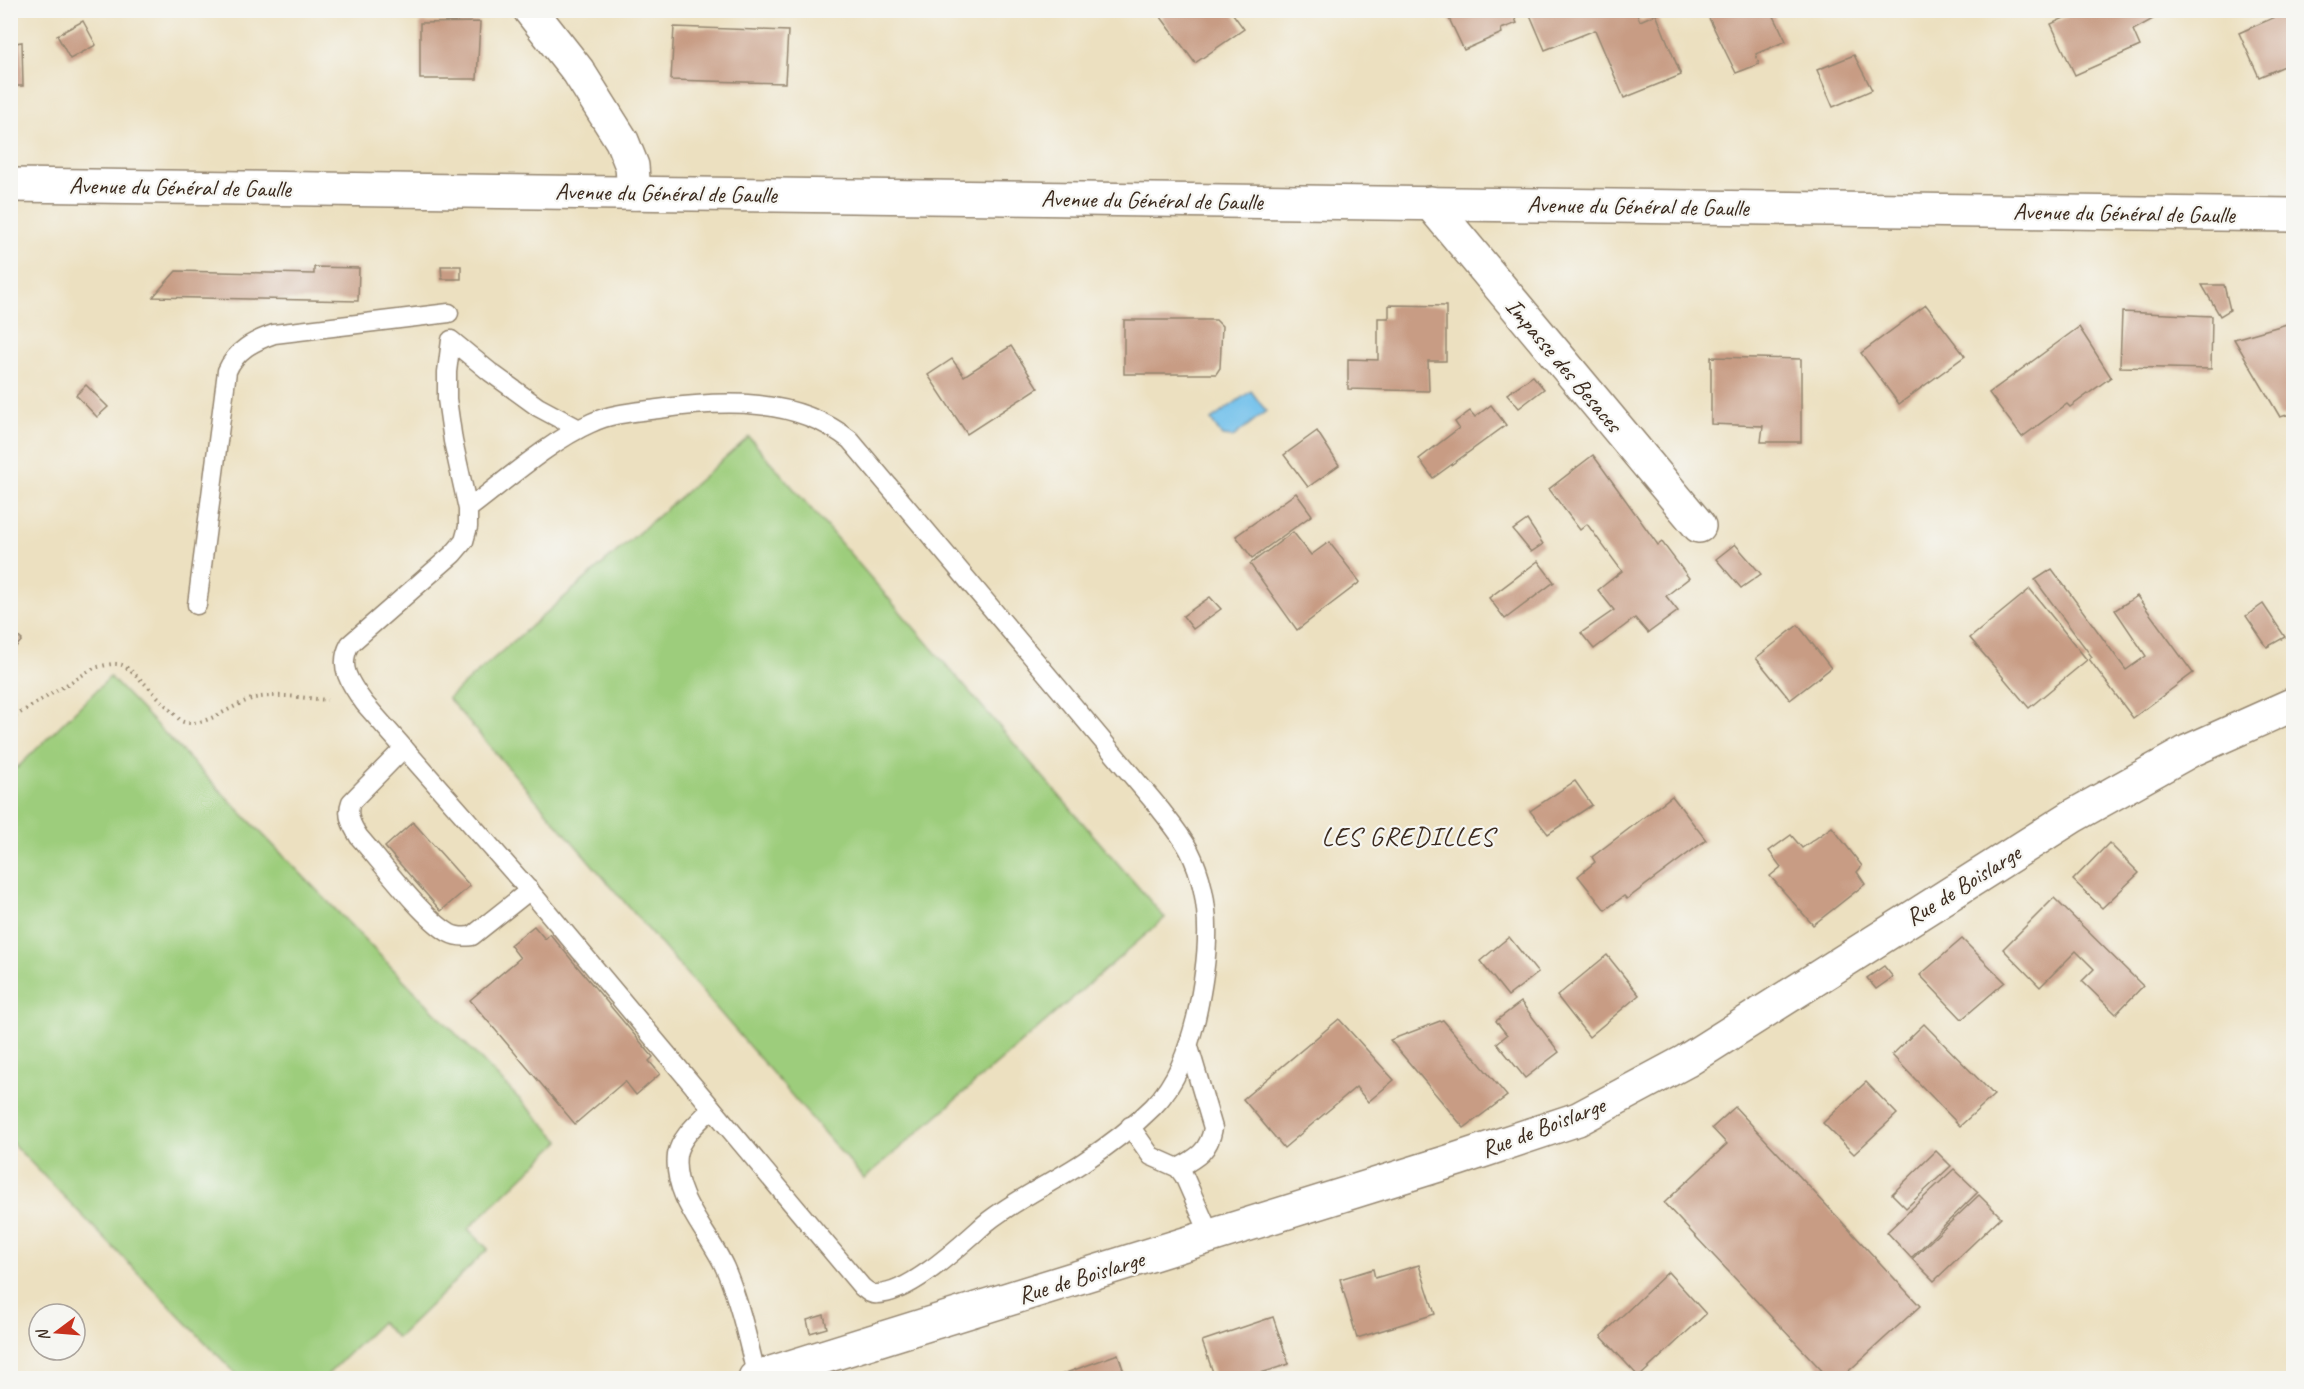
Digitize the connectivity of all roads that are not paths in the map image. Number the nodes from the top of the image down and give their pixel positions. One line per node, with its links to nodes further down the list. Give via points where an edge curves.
1 (530, 10): 3 (street, via 578,71 622,141 632,166)
2 (10, 185): 3 (street, Avenue du Général de Gaulle)
3 (634, 193): 4 (street, Avenue du Général de Gaulle)
4 (1430, 203): 5 (street, Avenue du Général de Gaulle); 9 (street, Impasse des Besaces)
5 (2294, 215)
6 (449, 313): 10 (lane, via 274,334 254,342 231,362)
7 (579, 429): 8 (lane); 8 (lane, via 538,407 451,340 447,399); 14 (lane, via 621,414 733,403 779,407 809,416 850,440 1160,809 1189,851 1198,872 1208,927 1203,986)
8 (468, 509): 12 (lane, via 464,541 453,554 344,653 351,686)
9 (1699, 526)
10 (197, 605)
11 (2294, 704): 18 (street, Rue de Boislarge, via 2189,751 2073,816 1686,1060 1578,1119)
12 (404, 748): 13 (lane); 13 (lane, via 351,802 348,813 359,837 416,902 449,933 466,937 476,934)
13 (530, 890): 15 (lane)
14 (1189, 1047): 16 (lane, via 1166,1092); 17 (lane, via 1213,1128 1205,1150)
15 (712, 1108): 16 (lane, via 862,1287 878,1294 921,1276 1001,1211 1083,1163); 19 (lane, via 677,1153 678,1176 683,1194 726,1270)
16 (1130, 1126): 17 (lane, via 1151,1156)
17 (1178, 1168): 18 (lane)
18 (1211, 1237): 19 (street, Rue de Boislarge)
19 (756, 1378)

